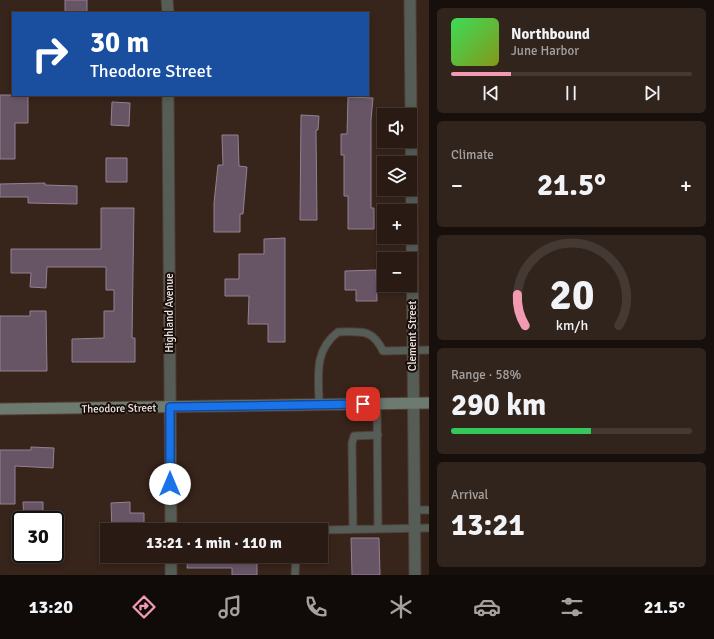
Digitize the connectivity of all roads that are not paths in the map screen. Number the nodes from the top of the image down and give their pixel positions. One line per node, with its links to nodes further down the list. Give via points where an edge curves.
1 (168, 0): 3 (street)
2 (410, 0): 6 (street, Clement Street)
3 (168, 12)
4 (168, 96): 11 (street, Highland Avenue)
5 (429, 350): 6 (lane)
6 (412, 351): 7 (street, Clement Street); 9 (lane, via 383,352 378,340 364,332 338,332 323,348 319,364)
7 (413, 403): 8 (main road, Theodore Street); 10 (main road, Theodore Street); 14 (street, Clement Street)
8 (429, 403)
9 (319, 404): 10 (main road, Theodore Street); 11 (main road, Theodore Street)
10 (377, 404): 13 (lane)
11 (170, 407): 12 (main road, Theodore Street); 16 (street, Highland Avenue)
12 (0, 410)
13 (378, 435): 19 (lane, via 354,436 352,442); 20 (lane)
14 (414, 510): 15 (lane); 17 (street, Clement Street)
15 (429, 510)
16 (171, 523)
17 (414, 528): 18 (lane); 20 (lane); 26 (street, Clement Street)
18 (429, 528)
19 (353, 529): 20 (lane); 21 (lane)
20 (378, 529)
21 (328, 530)
22 (171, 563): 24 (street)
23 (296, 563): 25 (lane)
24 (171, 575)
25 (295, 575)
26 (415, 575)

